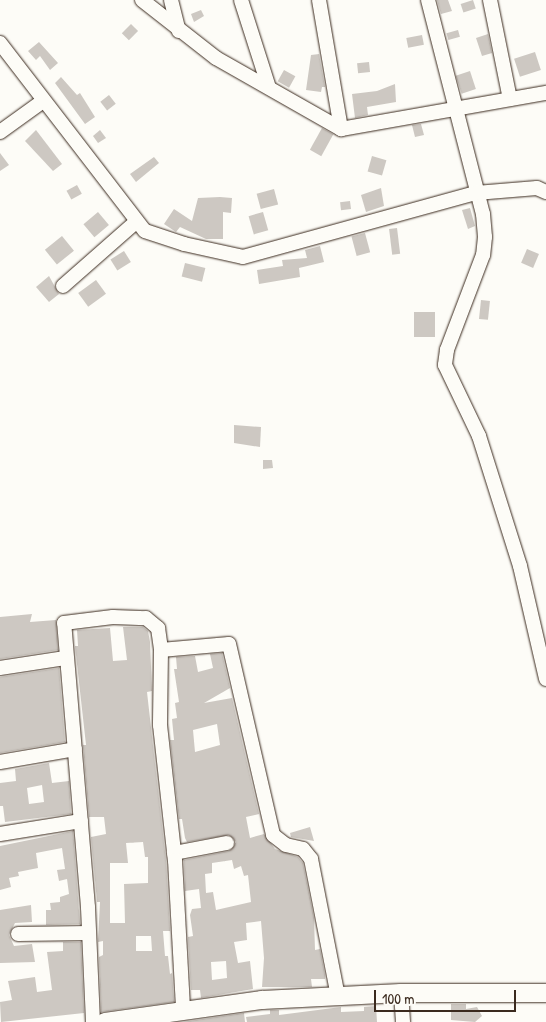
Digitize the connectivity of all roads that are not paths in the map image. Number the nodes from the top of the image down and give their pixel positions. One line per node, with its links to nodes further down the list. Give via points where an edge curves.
1 (142, 0): 7 (street)
2 (170, 0): 7 (street)
3 (241, 0): 9 (street)
4 (319, 0): 14 (street)
5 (428, 0): 13 (street)
6 (490, 0): 11 (street)
7 (179, 31): 9 (street, via 216,58)
8 (0, 43): 12 (street)
9 (269, 88): 14 (street)
10 (546, 93): 11 (street)
11 (510, 99): 13 (street)
12 (43, 101): 15 (street); 18 (street)
13 (455, 108): 14 (street); 17 (street)
14 (341, 129)
15 (0, 132)
16 (546, 192): 17 (street, via 537,188)
17 (476, 193): 18 (street, via 243,257 232,257 145,231); 23 (street, via 484,229 483,255 447,350 445,365 482,445 520,566)
18 (137, 221): 19 (street)
19 (63, 286)
20 (161, 650): 21 (street, via 158,628 153,621 113,617 64,623); 29 (street, via 160,724); 34 (street, via 229,644 273,835 286,845 303,849 312,859)
21 (64, 658): 22 (street); 24 (street)
22 (0, 668)
23 (546, 679)
24 (75, 749): 25 (street); 26 (street)
25 (0, 762)
26 (81, 821): 27 (street); 30 (street)
27 (0, 834)
28 (227, 842): 29 (street)
29 (174, 853): 35 (street)
30 (89, 933): 31 (street); 36 (street)
31 (18, 934)
32 (401, 993): 33 (main road); 34 (main road); 38 (street)
33 (546, 993)
34 (338, 996): 35 (main road)
35 (183, 1009): 37 (main road)
36 (92, 1022)
37 (105, 1022)
38 (403, 1022)

